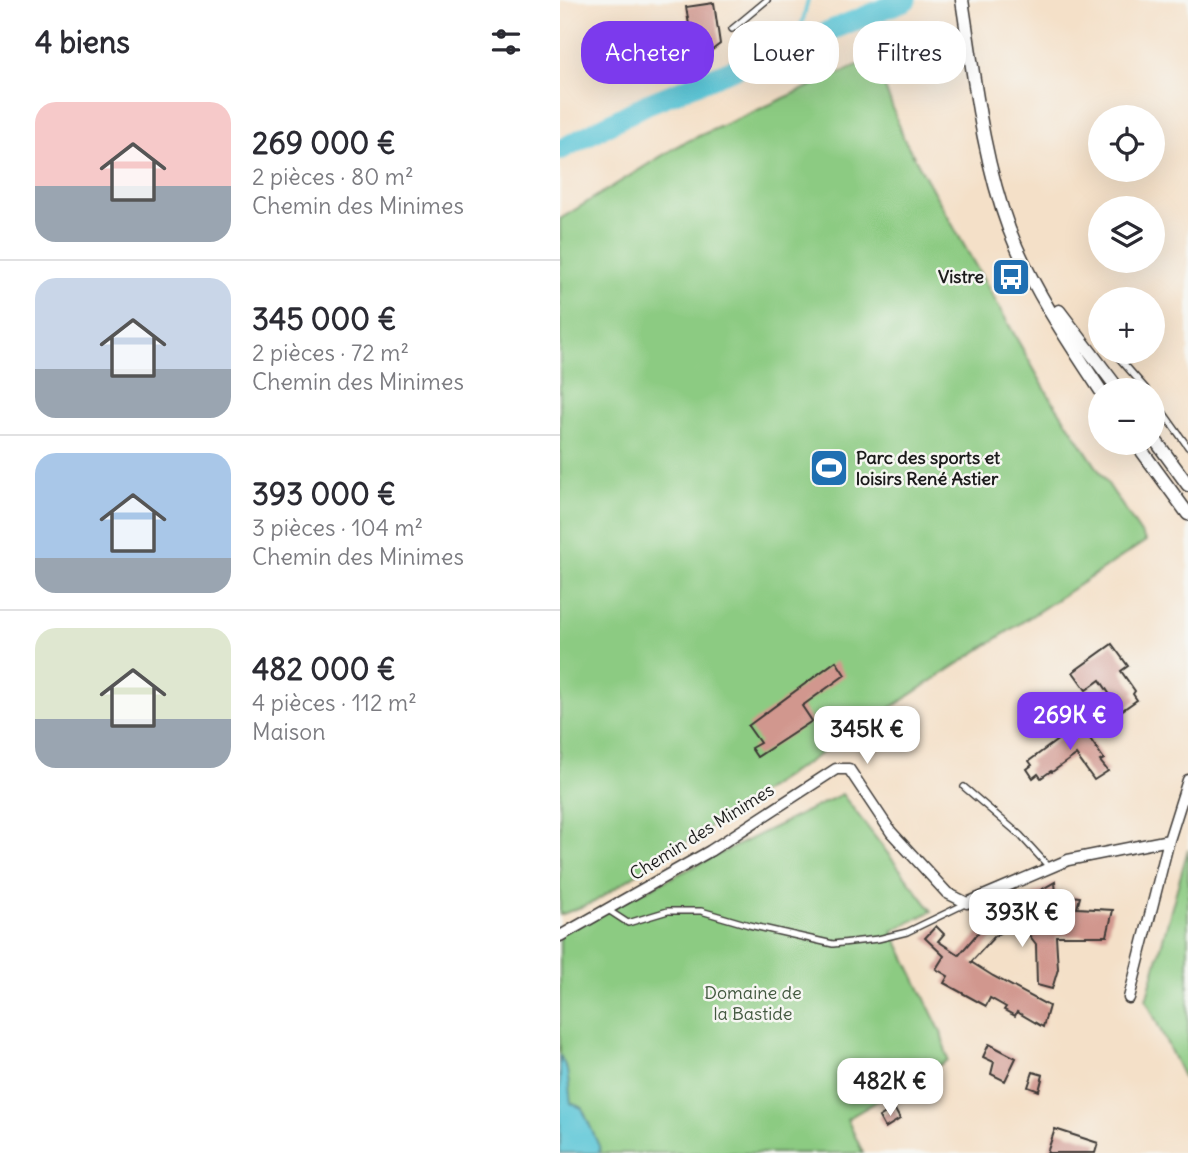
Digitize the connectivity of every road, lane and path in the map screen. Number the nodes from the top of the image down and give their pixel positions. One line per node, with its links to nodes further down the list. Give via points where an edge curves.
1 (767, 0): 3 (lane)
2 (962, 3): 4 (street, via 995,185 1009,229)
3 (742, 21)
4 (1033, 278): 6 (street); 7 (street)
5 (1124, 364): 8 (lane)
6 (1093, 378)
7 (1110, 378)
8 (1136, 378)
9 (1165, 415): 10 (lane)
10 (1188, 447)
11 (1165, 453): 13 (street)
12 (1145, 455): 14 (street)
13 (1188, 485)
14 (1186, 506)
15 (1188, 780): 17 (street)
16 (964, 787): 18 (lane)
17 (1169, 840): 18 (street); 22 (street)
18 (1050, 868): 19 (street)
19 (967, 903): 20 (lane, via 907,932 832,944 701,911 668,911 628,923); 20 (street, Chemin des Minimes, via 947,893 891,832 849,769 836,769)
20 (608, 910): 21 (street, Chemin des Minimes)
21 (560, 936)
22 (1129, 998)

